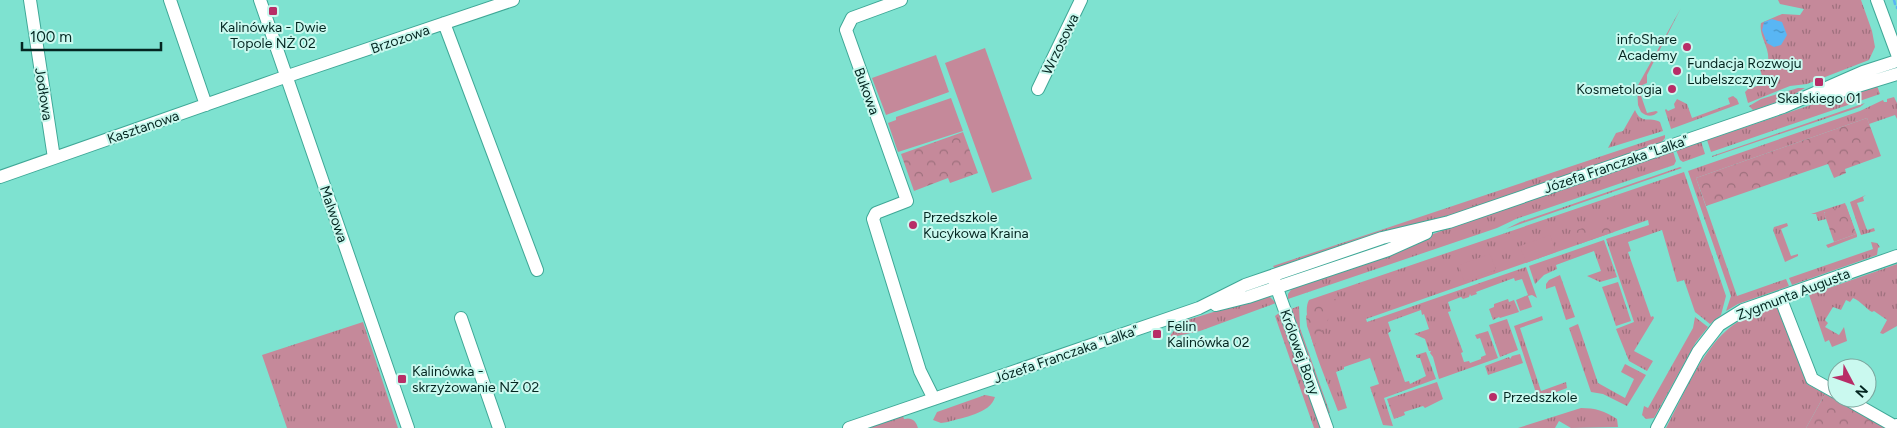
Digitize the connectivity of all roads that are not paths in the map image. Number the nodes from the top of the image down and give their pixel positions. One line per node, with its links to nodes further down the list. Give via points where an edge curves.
1 (30, 0): 17 (street, Jodłowa)
2 (170, 0): 15 (street)
3 (260, 0): 13 (street, Malwowa)
4 (513, 0): 9 (street, Brzozowa)
5 (901, 0): 8 (street, Bukowa)
6 (1081, 0): 14 (street, Wrzosowa)
7 (1877, 0): 10 (street)
8 (880, 3): 25 (street, Bukowa, via 852,18 846,30 907,201 876,213 873,219 920,371)
9 (444, 23): 13 (street, Brzozowa); 20 (street)
10 (1897, 54)
11 (1897, 61): 16 (street, Józefa Franczaka "Lalka")
12 (1897, 74): 16 (street, Józefa Franczaka "Lalka", via 1805,103)
13 (286, 77): 15 (street, Kasztanowa); 28 (street, Malwowa)
14 (1038, 89)
15 (206, 105): 17 (street, Kasztanowa)
16 (1783, 106): 21 (street, Józefa Franczaka "Lalka", via 1449,222 1382,238)
17 (54, 158): 18 (street, Kasztanowa)
18 (0, 177)
19 (1897, 256): 22 (street, Zygmunta Augusta)
20 (537, 270)
21 (1275, 282): 25 (street, Józefa Franczaka "Lalka", via 1245,285 1199,308); 31 (street, Królowej Bony)
22 (1780, 297): 24 (street, via 1812,379); 32 (street, Zygmunta Augusta, via 1743,310 1712,332)
23 (462, 318): 29 (street)
24 (1827, 387)
25 (934, 399): 30 (street, Józefa Franczaka "Lalka")
26 (1863, 408): 27 (street)
27 (1897, 425)
28 (408, 428)
29 (499, 428)
30 (849, 428)
31 (1326, 428)
32 (1657, 428)

